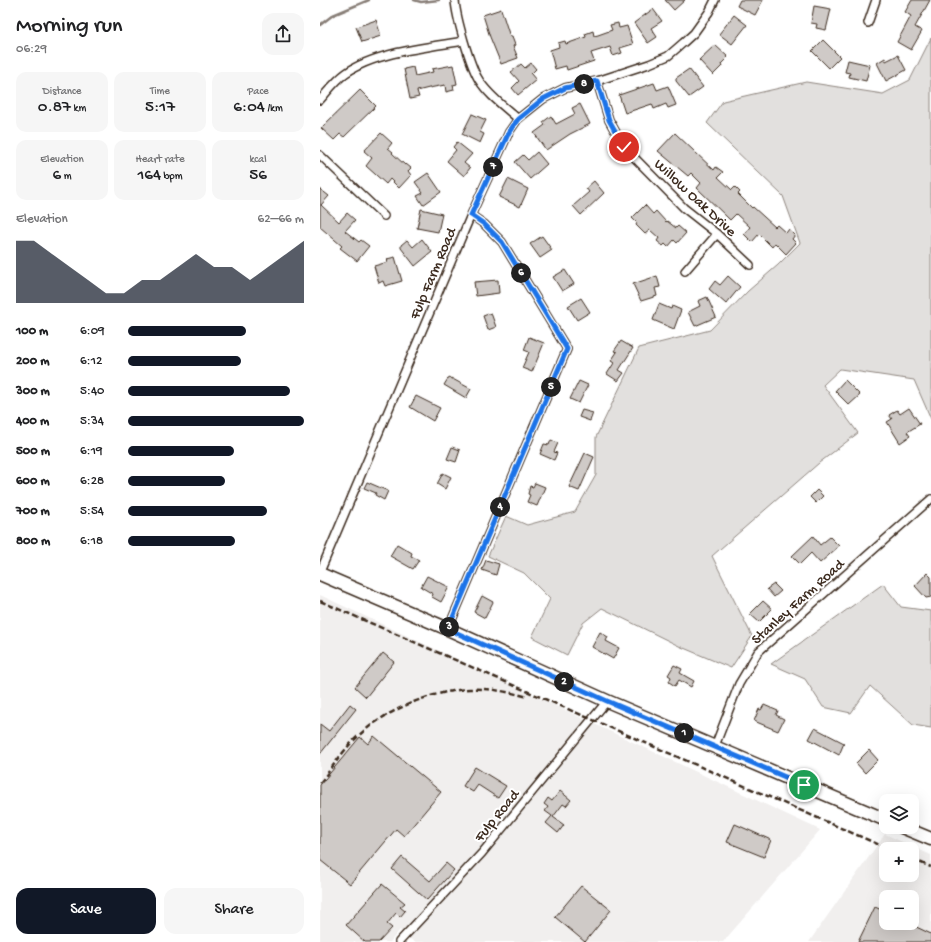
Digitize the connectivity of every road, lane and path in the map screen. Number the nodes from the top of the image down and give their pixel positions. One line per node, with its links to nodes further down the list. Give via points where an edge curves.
1 (455, 0): 5 (street)
2 (716, 0): 6 (street, Fulp Farm Road, via 694,33 668,56)
3 (876, 0): 4 (street)
4 (868, 23)
5 (464, 41): 7 (street, via 371,60 346,73); 8 (street, via 478,79 488,92)
6 (597, 81): 8 (street, Fulp Farm Road, via 565,88 543,99); 12 (street, Willow Oak Drive, via 609,120 624,147 684,208)
7 (320, 100)
8 (518, 119): 10 (street, Fulp Farm Road, via 509,132)
9 (320, 154): 11 (street)
10 (471, 215): 16 (street, Fulp Farm Road); 17 (street, via 502,242 567,349)
11 (384, 216)
12 (717, 234): 13 (street, Willow Oak Drive); 14 (street)
13 (750, 265)
14 (685, 271)
15 (931, 499): 19 (street, Stanley Farm Road, via 758,652 739,684)
16 (320, 573): 17 (main road)
17 (448, 629): 18 (main road)
18 (607, 701): 19 (main road); 23 (street, Fulp Road, via 482,853)
19 (715, 746): 20 (main road)
20 (879, 817)
21 (919, 834): 22 (main road)
22 (931, 839)
23 (400, 942)

